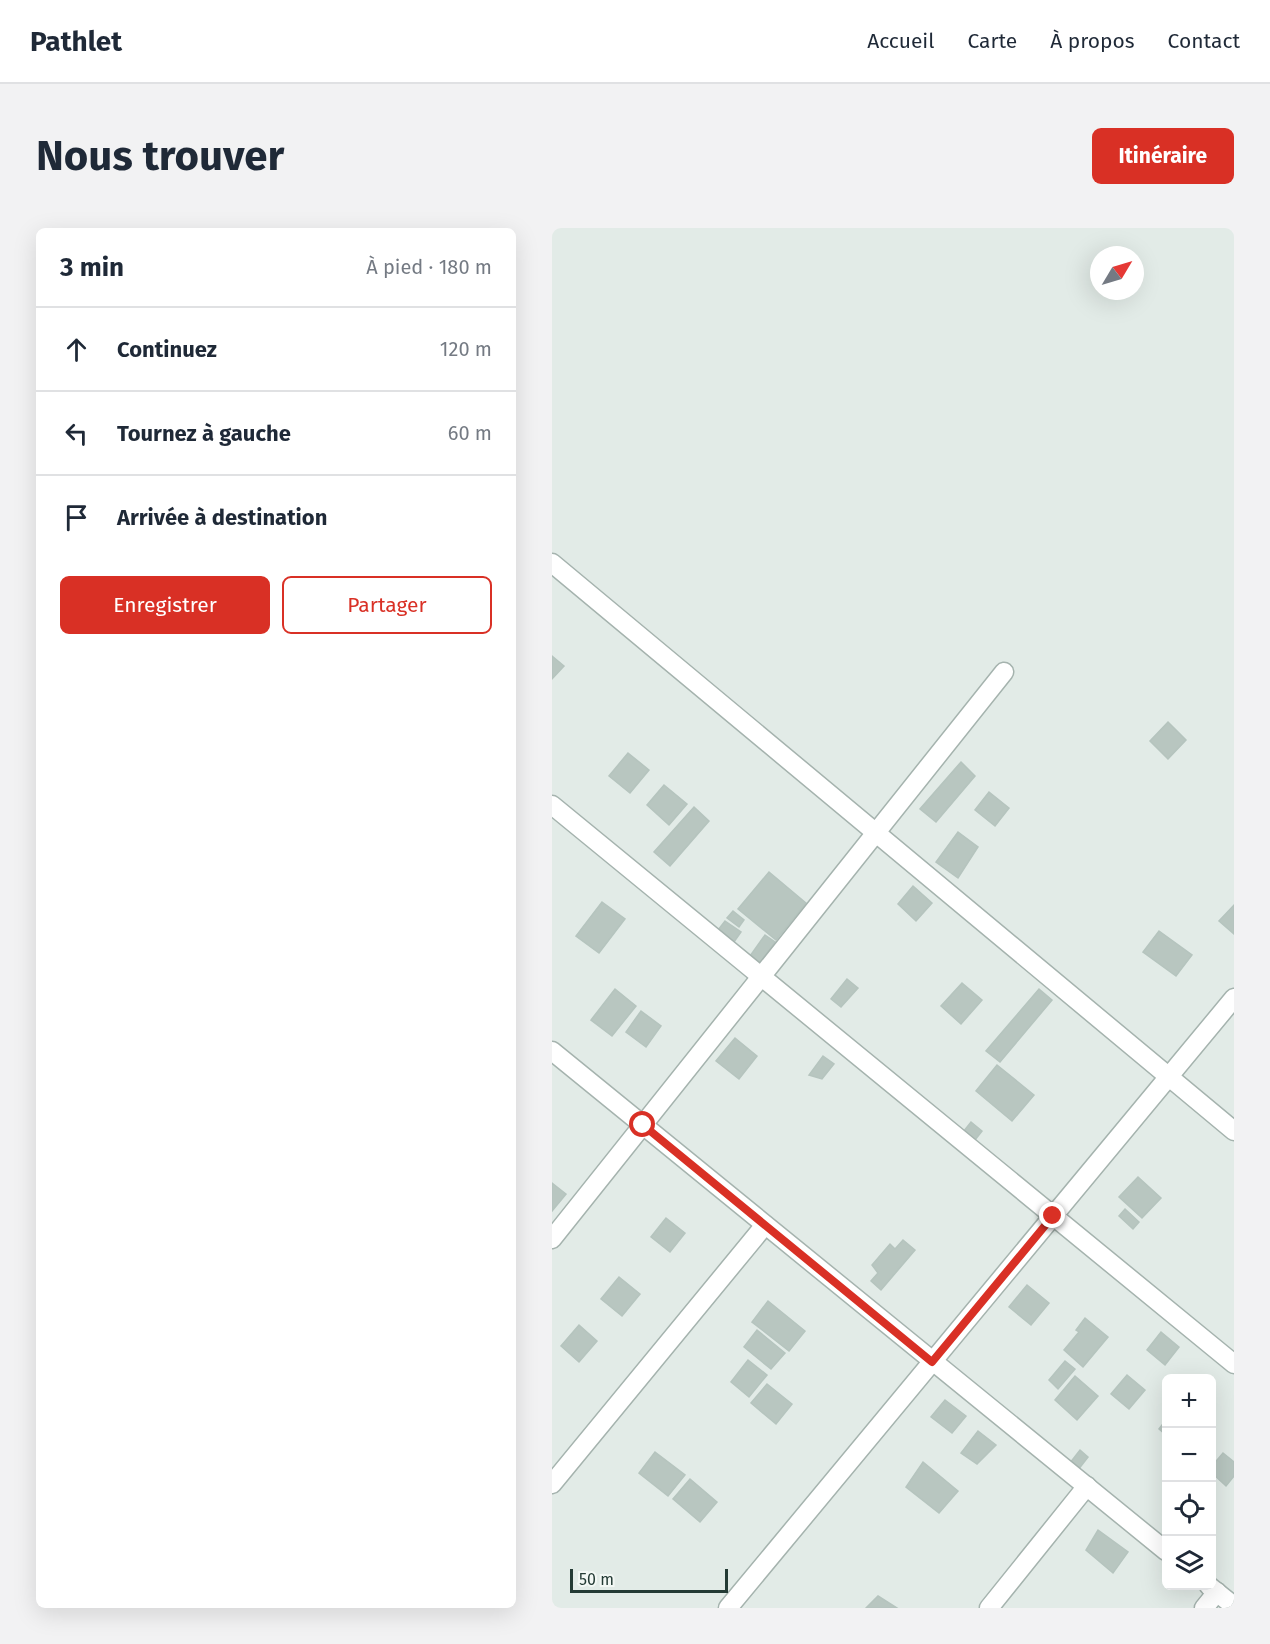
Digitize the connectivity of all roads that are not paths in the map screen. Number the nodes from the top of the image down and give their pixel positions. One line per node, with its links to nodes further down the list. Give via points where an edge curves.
1 (555, 572): 4 (street)
2 (1004, 672): 4 (street)
3 (552, 805): 5 (street)
4 (876, 833): 5 (street); 8 (street)
5 (762, 976): 9 (street); 11 (street)
6 (1234, 998): 8 (street)
7 (552, 1051): 9 (street)
8 (1169, 1076): 10 (street); 11 (street)
9 (643, 1125): 12 (street); 13 (street)
10 (1234, 1131)
11 (1053, 1216): 14 (street); 15 (street)
12 (765, 1225): 14 (street); 16 (street)
13 (552, 1239)
14 (932, 1362): 17 (street); 22 (street)
15 (1234, 1364)
16 (552, 1484)
17 (1087, 1486): 18 (street); 23 (street)
18 (1162, 1547)
19 (1213, 1590): 24 (street)
20 (1214, 1590): 21 (street)
21 (1234, 1606)
22 (728, 1608)
23 (989, 1608)
24 (1204, 1608)

